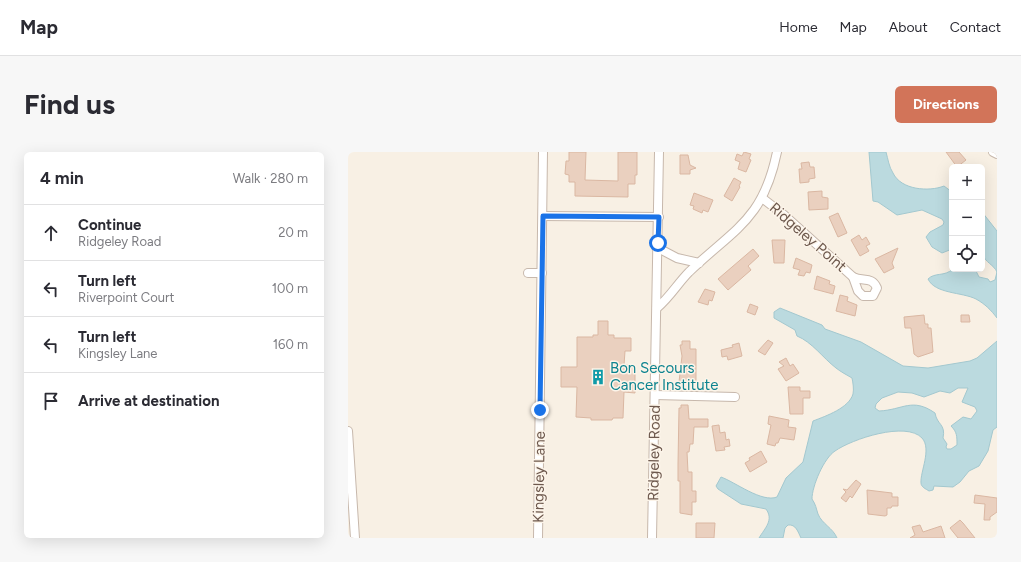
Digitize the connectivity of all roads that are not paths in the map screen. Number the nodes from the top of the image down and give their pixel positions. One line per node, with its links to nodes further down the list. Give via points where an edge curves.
1 (543, 152): 7 (street, Kingsley Lane)
2 (659, 152): 8 (street, Ridgeley Road)
3 (777, 152): 6 (street)
4 (993, 152): 5 (street)
5 (997, 154)
6 (762, 198): 10 (street, via 736,231); 13 (street, Ridgeley Point)
7 (543, 216): 8 (street); 12 (street, Kingsley Lane)
8 (659, 217): 9 (street, Ridgeley Road)
9 (658, 248): 10 (street, via 677,258); 14 (street, Ridgeley Road)
10 (699, 262): 14 (street)
11 (528, 273): 12 (street)
12 (542, 273): 19 (street, Kingsley Lane)
13 (853, 277)
14 (657, 308): 15 (street, Ridgeley Road)
15 (655, 395): 16 (street); 20 (street, Ridgeley Road)
16 (735, 397)
17 (348, 431): 18 (street)
18 (355, 538)
19 (538, 538)
20 (652, 538)

